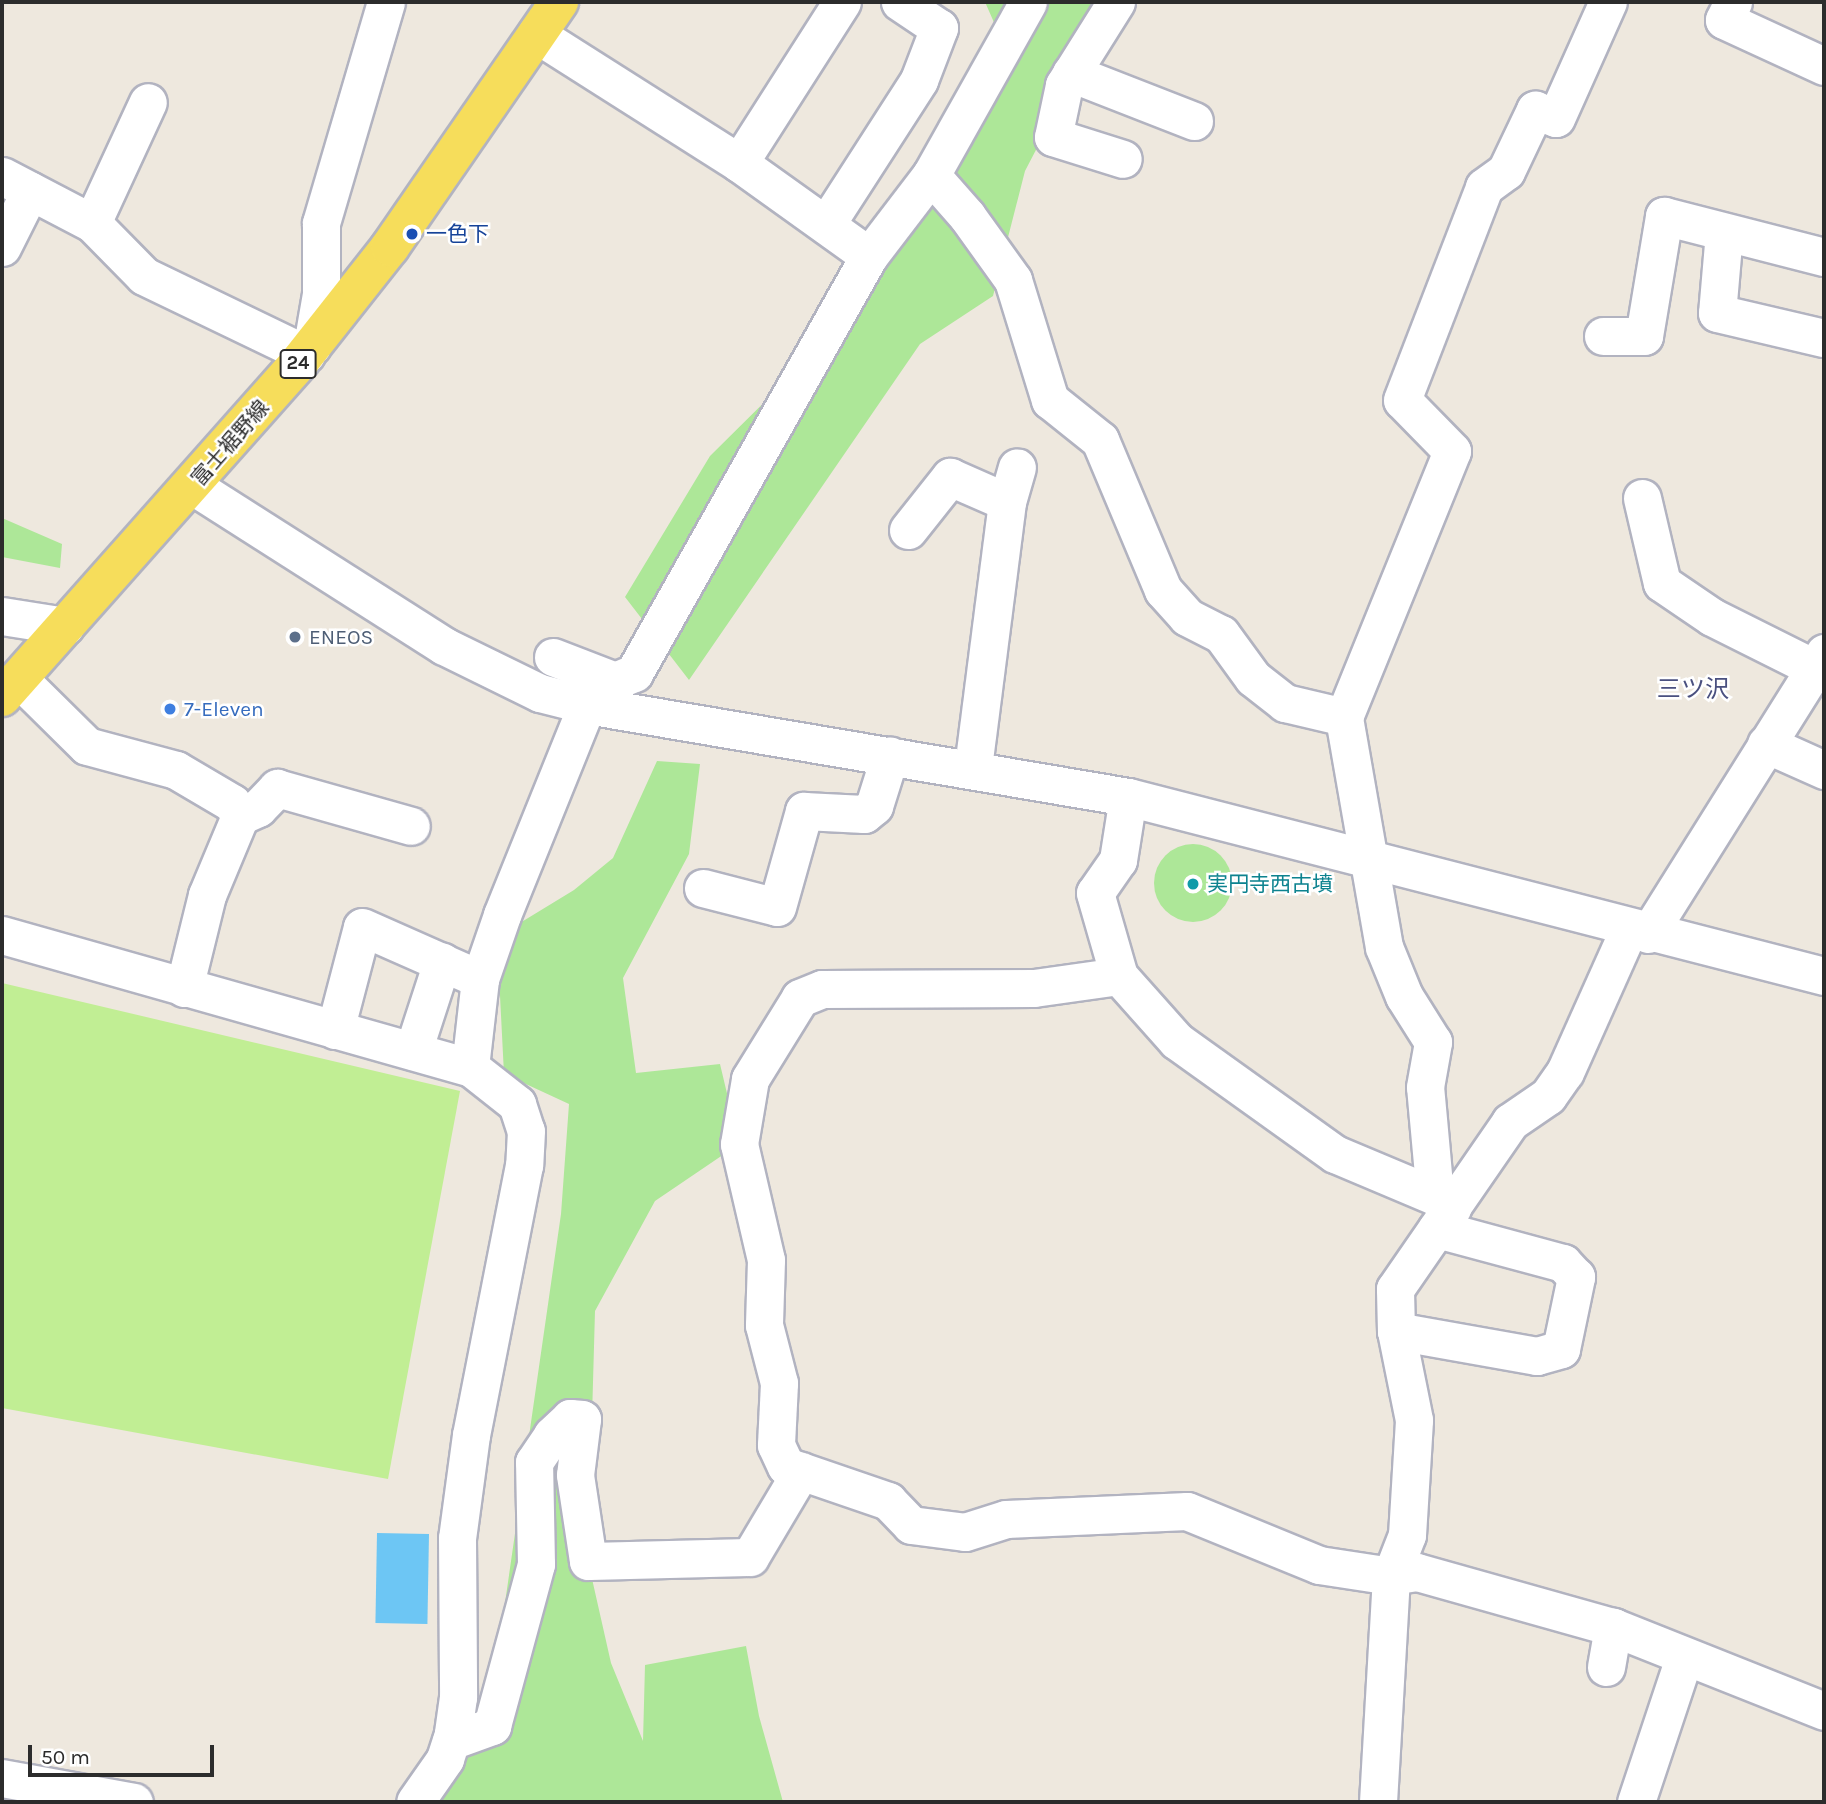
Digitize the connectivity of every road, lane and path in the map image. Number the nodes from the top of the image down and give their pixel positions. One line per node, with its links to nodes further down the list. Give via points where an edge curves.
1 (386, 2): 26 (street, via 321,223 321,295)
2 (559, 2): 9 (main road, 富士裾野線 / 24)
3 (842, 2): 15 (street)
4 (900, 2): 19 (street, via 939,28 919,80)
5 (1028, 2): 16 (street)
6 (1116, 2): 11 (street)
7 (1608, 2): 39 (street, via 1556,118 1535,110 1506,171 1484,187 1402,400 1452,452)
8 (1733, 2): 10 (street, via 1724,20)
9 (536, 34): 15 (street); 26 (main road, 富士裾野線 / 24, via 390,247)
10 (1824, 66)
11 (1071, 73): 13 (street); 14 (street, via 1063,85 1053,137)
12 (148, 102): 18 (street)
13 (1194, 121)
14 (1123, 159)
15 (739, 163): 19 (street)
16 (931, 175): 22 (street); 39 (street, via 1013,280 1050,400 1100,440 1163,590 1187,617 1222,634 1253,678 1285,703)
17 (16, 183): 18 (street); 21 (street)
18 (92, 223): 26 (street, via 144,276)
19 (827, 223): 22 (street)
20 (1724, 232): 23 (street); 24 (street, via 1664,216 1644,336); 25 (street, via 1717,313)
21 (2, 247)
22 (869, 256): 36 (street, via 634,673)
23 (1824, 257)
24 (1603, 336)
25 (1824, 338)
26 (309, 350): 28 (main road, 富士裾野線 / 24)
27 (1017, 467): 30 (street)
28 (193, 486): 33 (main road, 富士裾野線 / 24); 38 (street, via 444,646 540,693)
29 (1643, 498): 35 (street, via 1662,583 1712,617)
30 (1007, 502): 31 (street, via 950,477); 42 (street)
31 (908, 530)
32 (2, 616): 33 (street)
33 (65, 626): 37 (main road, 富士裾野線 / 24)
34 (553, 657): 36 (street)
35 (1819, 660): 40 (street)
36 (615, 681): 38 (street)
37 (10, 688): 45 (street, via 87,746 176,769 233,803)
38 (587, 705): 41 (street); 54 (street)
39 (1344, 717): 47 (street)
40 (1766, 744): 43 (street); 49 (street)
41 (890, 755): 42 (street); 48 (street, via 874,806 864,814 804,811 777,907)
42 (973, 769): 44 (street)
43 (1824, 770)
44 (1128, 797): 47 (street); 52 (street, via 1118,860 1095,893)
45 (240, 816): 46 (street, via 258,808 277,788); 55 (street, via 207,895)
46 (411, 826)
47 (1370, 858): 49 (street); 59 (street, via 1384,947 1404,996 1433,1042 1425,1087)
48 (703, 888)
49 (1639, 931): 53 (street); 59 (street, via 1565,1072 1548,1096 1510,1122)
50 (2, 935): 55 (street)
51 (442, 962): 54 (street); 56 (street, via 362,926); 57 (street)
52 (1118, 976): 59 (street, via 1177,1041 1335,1154); 61 (street, via 1034,988 822,989 800,998 750,1079 739,1143 766,1260 764,1325 779,1383 776,1445 786,1466)
53 (1824, 976)
54 (480, 979): 58 (street)
55 (184, 988): 56 (street)
56 (335, 1030): 57 (street)
57 (413, 1051): 58 (street)
58 (470, 1067): 67 (street, via 517,1104 526,1131 524,1165 471,1435 457,1538 458,1697)
59 (1442, 1211): 60 (street, via 1395,1289); 60 (street, via 1563,1263 1576,1277 1561,1349 1537,1356)
60 (1396, 1331): 62 (street, via 1414,1420 1407,1535)
61 (801, 1471): 62 (street, via 888,1501 911,1525 965,1532 1006,1519 1187,1510 1319,1565); 67 (street, via 750,1557 589,1561 575,1475 582,1419 570,1418 534,1462 537,1564 492,1726)
62 (1391, 1576): 63 (street, via 1417,1572); 71 (street)
63 (1614, 1627): 64 (street); 65 (street)
64 (1684, 1658): 66 (street); 72 (street)
65 (1606, 1667)
66 (1824, 1711)
67 (452, 1741): 70 (street)
68 (2, 1778): 69 (street)
69 (134, 1802)
70 (415, 1802)
71 (1378, 1802)
72 (1636, 1802)

